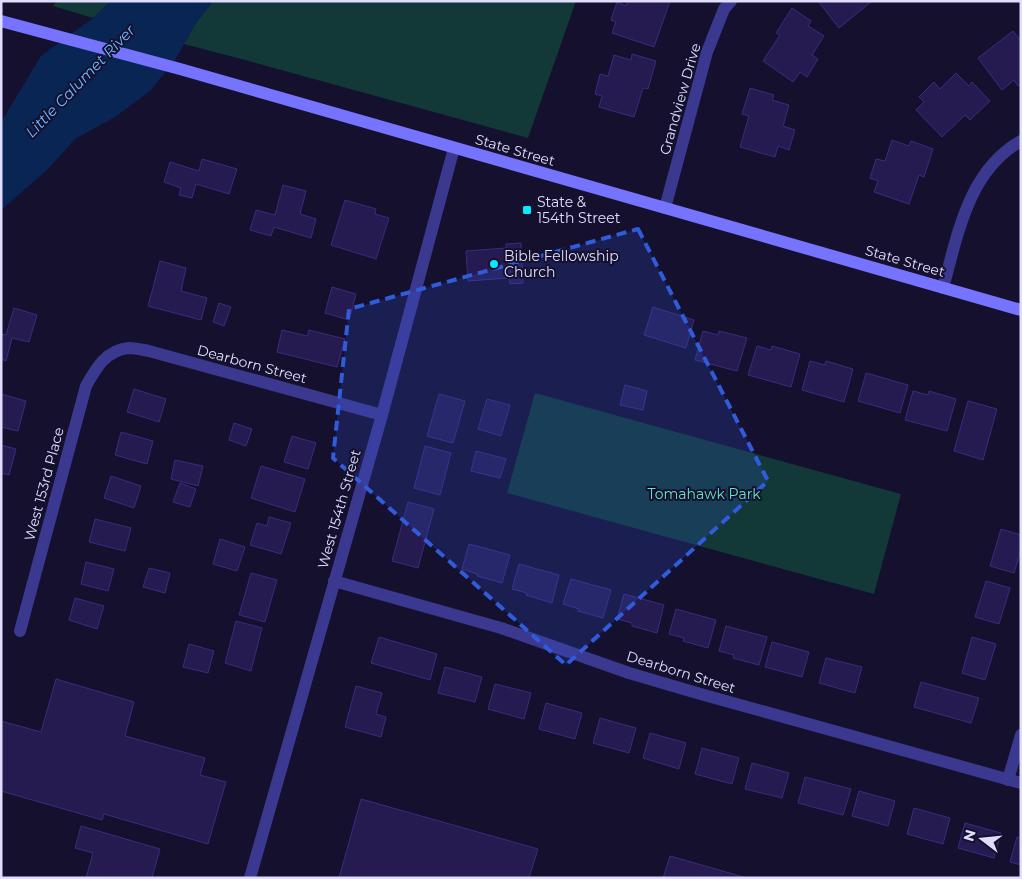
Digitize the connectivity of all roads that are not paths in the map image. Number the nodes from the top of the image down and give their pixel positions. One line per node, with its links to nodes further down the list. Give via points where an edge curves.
1 (731, 1): 5 (street, Grandview Drive, via 724,9 707,52)
2 (1, 21): 4 (main road, State Street)
3 (1021, 141): 6 (street, via 992,164 973,191 959,229)
4 (454, 148): 5 (main road, State Street); 9 (street, West 154th Street)
5 (665, 208): 6 (main road, State Street)
6 (944, 288): 7 (main road, State Street)
7 (1021, 310)
8 (113, 352): 9 (street, Dearborn Street, via 130,348 149,351); 11 (street, West 153rd Place, via 97,367 86,386)
9 (382, 415): 10 (street, West 154th Street)
10 (334, 582): 13 (street, Dearborn Street, via 501,628 680,688); 15 (street, West 154th Street)
11 (20, 631)
12 (1021, 735): 13 (street)
13 (1008, 780): 14 (street, Dearborn Street)
14 (1021, 784)
15 (250, 878)

